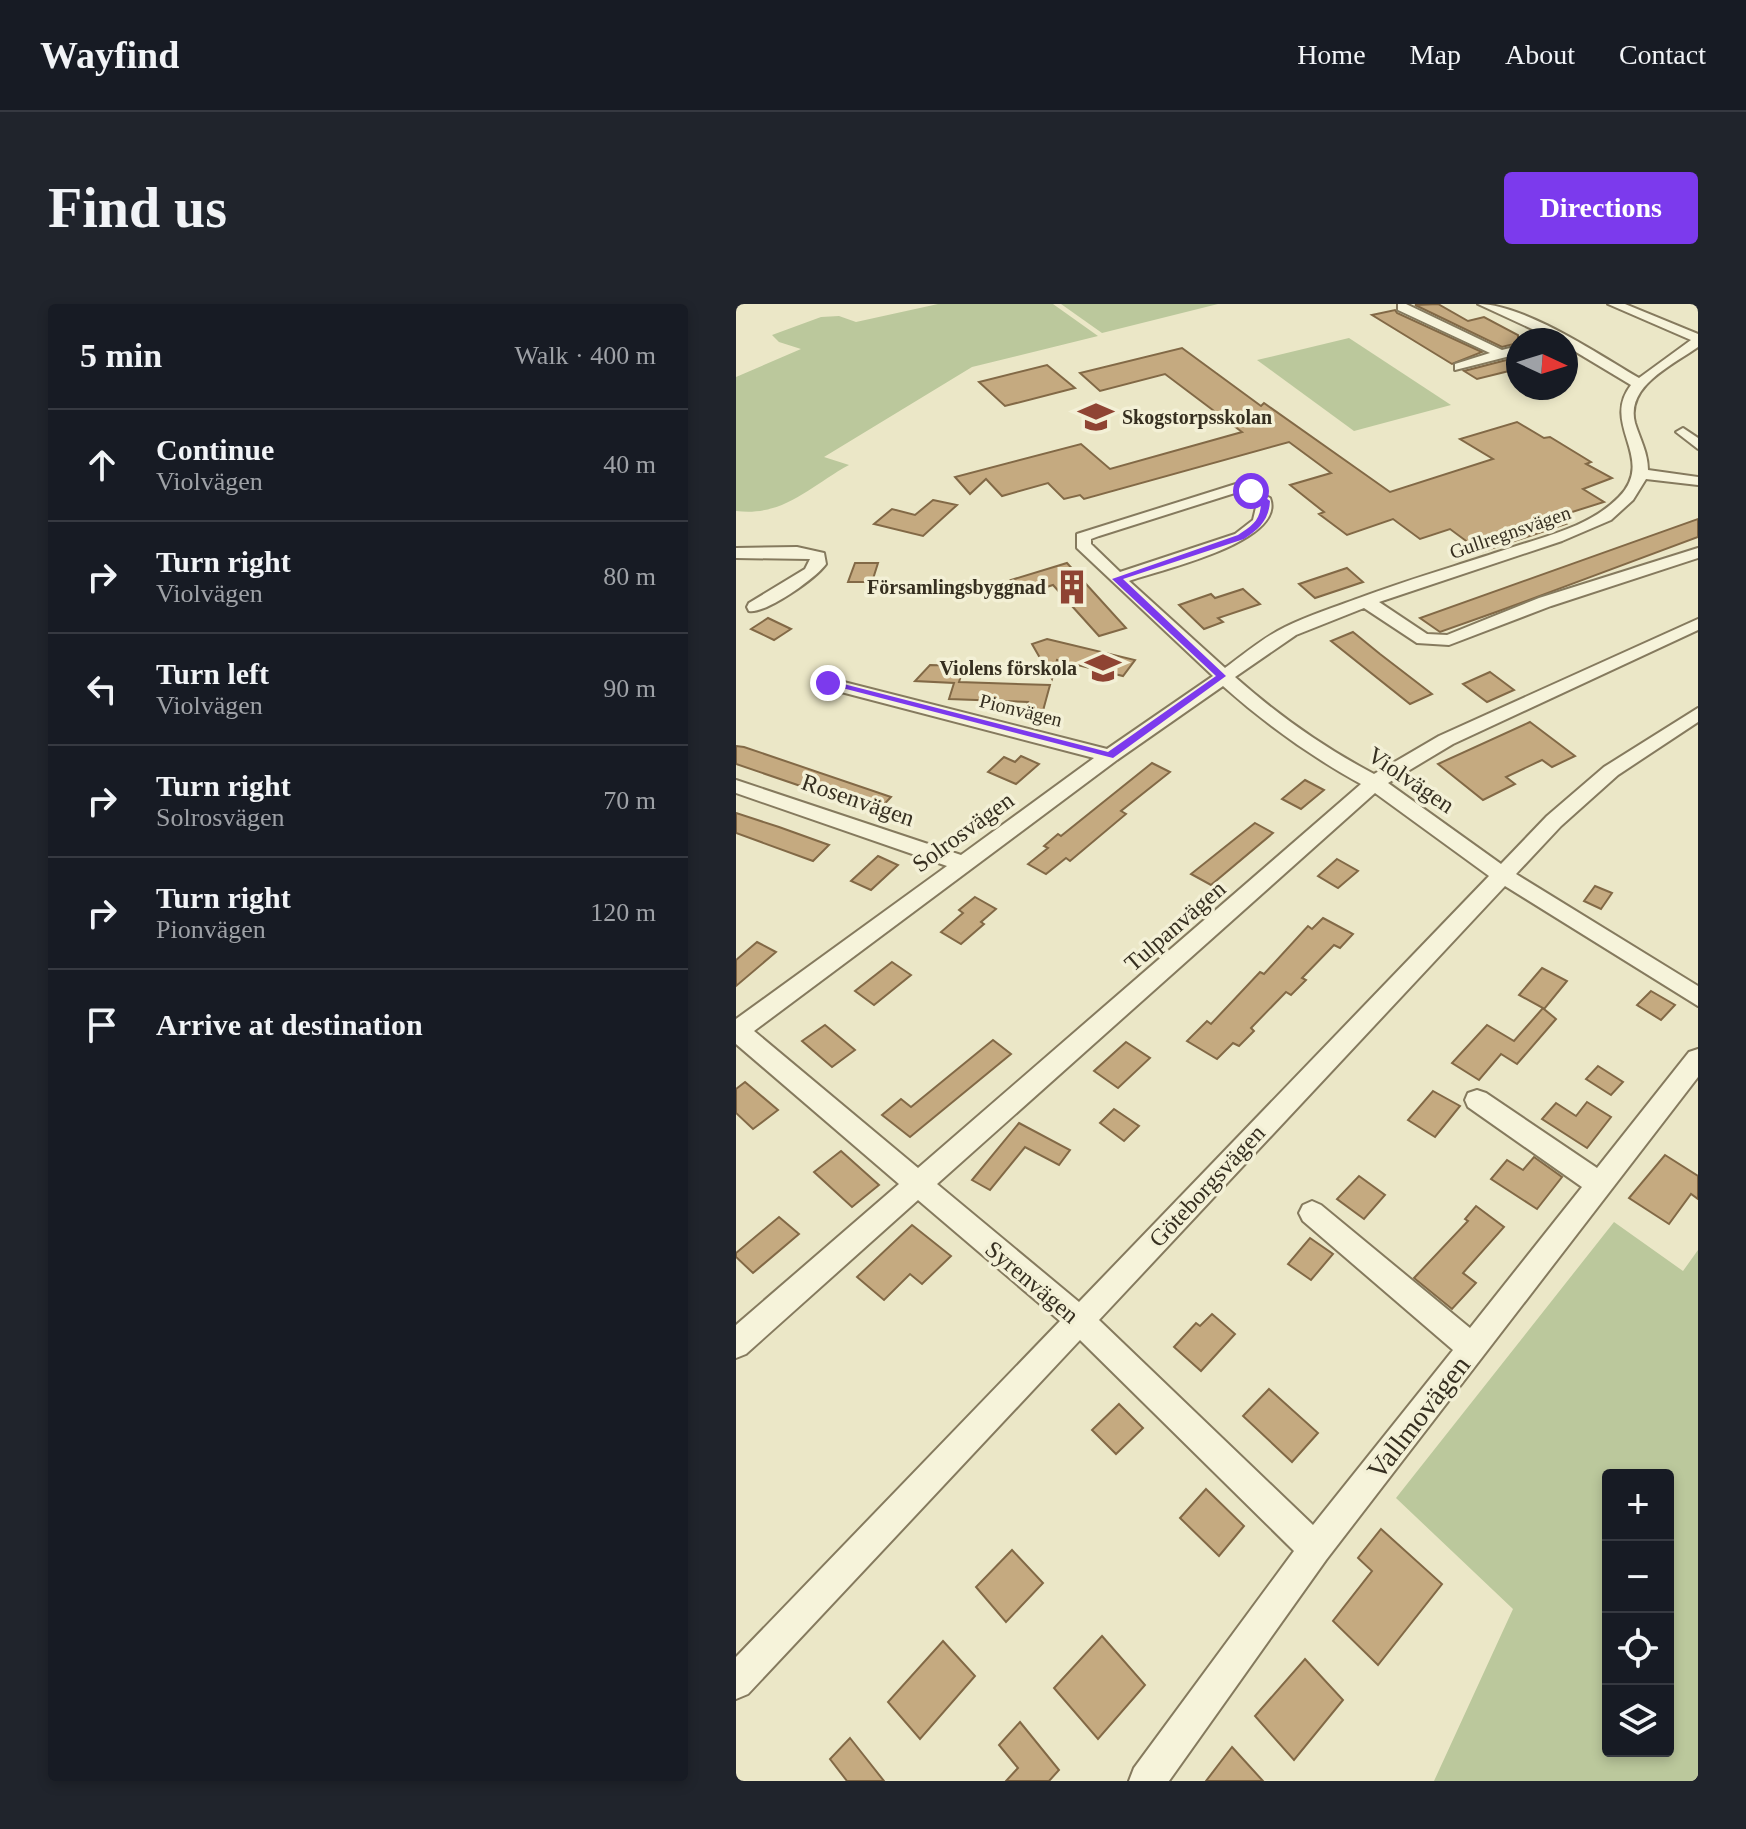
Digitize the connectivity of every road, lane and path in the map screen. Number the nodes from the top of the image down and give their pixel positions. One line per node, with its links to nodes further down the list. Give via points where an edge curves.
1 (1484, 304): 4 (street)
2 (1614, 304): 5 (street)
3 (1402, 307): 8 (street)
4 (1536, 328)
5 (1698, 340): 10 (street)
6 (1578, 349): 10 (street)
7 (1506, 353): 8 (street)
8 (1501, 354): 9 (street)
9 (1460, 367)
10 (1639, 384): 13 (street, via 1626,410)
11 (1683, 432): 12 (street)
12 (1698, 445)
13 (1641, 474): 14 (street); 18 (street, Gullregnsvägen, via 1618,508 1591,525)
14 (1698, 481)
15 (736, 553): 19 (street, via 818,556 811,572)
16 (1698, 553): 18 (street, via 1545,602 1449,640 1423,639)
17 (1117, 579): 17 (street, Violvägen, via 1083,545 1083,537 1239,487 1265,501 1256,527 1241,537); 21 (street, Violvägen)
18 (1366, 601): 21 (street, Gullregnsvägen, via 1302,624)
19 (755, 607)
20 (1698, 624): 25 (street, Tulpanvägen, via 1446,740)
21 (1222, 676): 24 (street, Solrosvägen); 25 (street, Violvägen, via 1316,751)
22 (828, 683): 24 (street, Pionvägen)
23 (1698, 714): 28 (street, Göteborgsvägen, via 1611,771)
24 (1110, 756): 27 (street, Solrosvägen)
25 (1374, 783): 28 (street, Violvägen); 34 (street, Tulpanvägen)
26 (736, 786): 27 (street, Rosenvägen)
27 (964, 864): 30 (street, Solrosvägen)
28 (1501, 874): 29 (street, Violvägen); 36 (street, Göteborgsvägen)
29 (1698, 997)
30 (736, 1031): 34 (street, Syrenvägen)
31 (1698, 1059): 33 (street, Vallmovägen)
32 (1477, 1100): 33 (street)
33 (1598, 1183): 38 (street, Vallmovägen)
34 (918, 1186): 36 (street, Syrenvägen); 37 (street, Tulpanvägen)
35 (1312, 1213): 38 (street)
36 (1079, 1320): 39 (street, Syrenvägen); 40 (street, Göteborgsvägen)
37 (736, 1344)
38 (1472, 1348): 39 (street, Vallmovägen)
39 (1315, 1549): 41 (street, Vallmovägen)
40 (736, 1682)
41 (1147, 1781)

